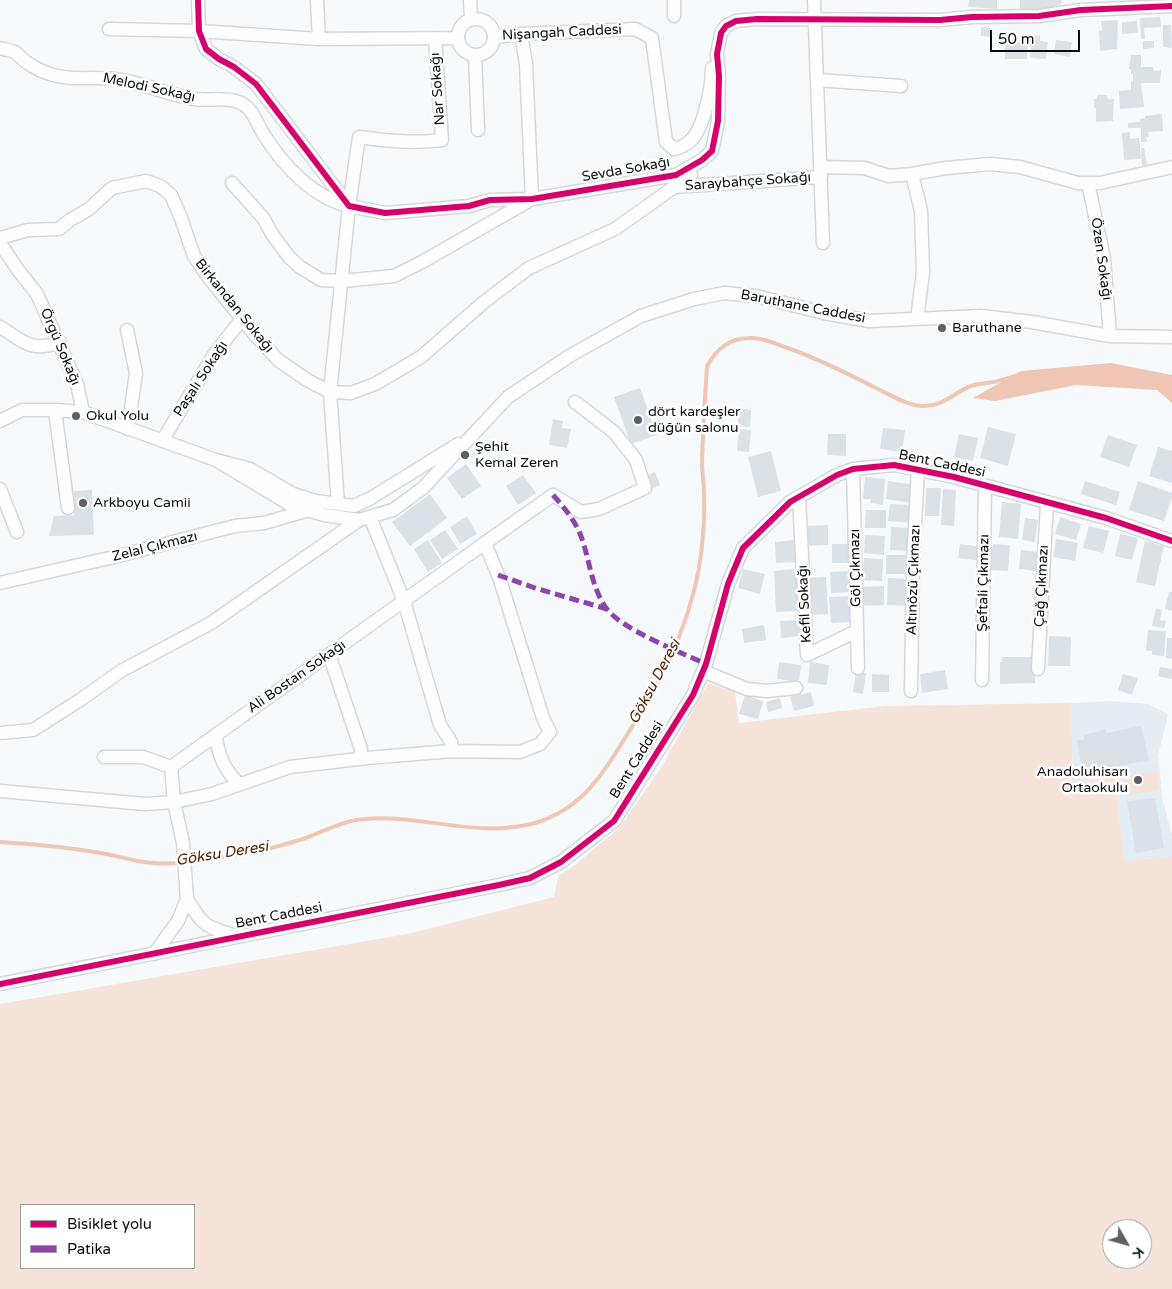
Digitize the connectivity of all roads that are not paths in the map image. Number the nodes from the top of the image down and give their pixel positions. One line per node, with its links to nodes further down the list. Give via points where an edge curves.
1 (198, 0): 14 (street)
2 (317, 0): 20 (street)
3 (470, 0): 11 (street)
4 (674, 0): 10 (street)
5 (814, 0): 12 (street)
6 (1072, 0): 9 (street)
7 (1154, 3): 8 (street); 9 (street)
8 (1172, 6)
9 (1081, 10): 12 (street, via 1039,16 940,20)
10 (674, 16)
11 (471, 19): 17 (street, via 484,21); 19 (street, via 460,28)
12 (815, 20): 16 (street, via 736,21 726,26); 23 (street)
13 (109, 29): 14 (street)
14 (199, 31): 20 (street); 34 (street, via 206,48 256,84)
15 (520, 34): 16 (street, Nişangah Caddesi, via 635,28 652,38 666,142 674,149 692,139 699,127 708,99 713,51); 17 (street, Nişangah Caddesi); 33 (street, via 526,64)
16 (720, 35): 26 (street, via 717,54 720,76 718,121)
17 (494, 37): 22 (street, via 488,50)
18 (435, 38): 19 (street); 20 (street); 34 (street, Nar Sokağı, via 442,140 391,141 358,137)
19 (458, 38): 22 (street, via 462,48)
20 (319, 39)
21 (0, 48): 34 (street, Melodi Sokağı, via 14,52 51,74 122,80 180,96 228,99 242,104 251,111 281,160 311,188 336,203)
22 (475, 55): 25 (street)
23 (817, 80): 24 (street); 28 (street)
24 (901, 86)
25 (478, 130)
26 (712, 151): 32 (street, Birkandan Sokağı, via 706,164); 33 (street, Sevda Sokaḡı, via 676,175)
27 (1172, 167): 31 (street, Saraybahçe Sokağı, via 1100,184)
28 (821, 172): 29 (street, Saraybahçe Sokağı, via 864,168 889,176); 32 (street, Saraybahçe Sokağı); 37 (street)
29 (912, 174): 31 (street, Saraybahçe Sokağı, via 990,164 1020,167 1058,179); 40 (street, via 921,211 923,272)
30 (232, 183): 38 (street, via 300,267 321,280)
31 (1088, 183): 43 (street, Özen Sokağı, via 1104,258)
32 (674, 187): 46 (street, Birkandan Sokağı, via 615,229 529,268 421,357 375,384 351,393)
33 (532, 199): 34 (street, Sevda Sokaḡı, via 490,200 469,206 385,213); 38 (street, via 394,276)
34 (349, 206): 38 (street)
35 (0, 238): 39 (street, Birkandan Sokağı, via 28,230 59,229 89,209 112,188 146,181 171,195 194,256)
36 (0, 243): 45 (street, Örgü Sokağı, via 37,294)
37 (823, 243)
38 (342, 281): 46 (street)
39 (242, 319): 46 (street, Birkandan Sokağı, via 278,360); 53 (street, Paşalı Sokağı, via 215,353)
40 (917, 319): 43 (street, Baruthane Caddesi, via 981,316); 52 (street, Baruthane Caddesi, via 869,321 756,296 724,294 694,300 641,316 571,354 508,397)
41 (0, 327): 45 (street, via 31,346 46,347)
42 (127, 330): 51 (street, via 136,373)
43 (1110, 336): 44 (street, Baruthane Caddesi)
44 (1172, 337)
45 (60, 342): 49 (street, Örgü Sokağı, via 77,384)
46 (330, 392): 61 (street)
47 (575, 402): 67 (street, Ali Bostan Sokağı, via 614,432 636,460 645,488 581,512 553,495)
48 (55, 410): 49 (street); 50 (street, via 22,410); 62 (street)
49 (83, 412): 51 (street)
50 (0, 421)
51 (128, 429): 53 (street)
52 (474, 434): 61 (street, via 371,498 354,506); 64 (street, via 423,488 393,510)
53 (162, 440): 54 (street)
54 (216, 460): 61 (street, via 250,469 293,494); 63 (street, via 291,505)
55 (853, 468): 56 (street, Bent Caddesi, via 894,465); 59 (street, Bent Caddesi); 70 (street, Göl Çıkmazı)
56 (918, 470): 57 (street, Bent Caddesi); 77 (street, Altınözü Çıkmazı)
57 (985, 486): 60 (street, Bent Caddesi); 75 (street, Şeftali Çıkmazı)
58 (0, 489): 65 (street)
59 (800, 497): 70 (street, Kefil Sokağı, via 807,655); 74 (street, Bent Caddesi, via 790,502 743,548 728,584)
60 (1047, 503): 66 (street, Bent Caddesi, via 1106,518); 73 (street, Çağ Çıkmazı)
61 (338, 504)
62 (68, 508)
63 (309, 510): 64 (street, via 324,515); 68 (street, Zelal Çıkmazı)
64 (365, 519): 69 (street); 78 (street, via 211,623 121,671 33,730)
65 (17, 532)
66 (1172, 541)
67 (485, 543): 69 (street, Ali Bostan Sokağı); 80 (street, via 550,732 540,744 520,752)
68 (0, 583)
69 (404, 601): 71 (street, Ali Bostan Sokağı); 80 (street, via 440,725 451,742)
70 (857, 631): 72 (street, Göl Çıkmazı)
71 (329, 654): 79 (street, Ali Bostan Sokağı); 82 (street, via 361,749)
72 (858, 668)
73 (1038, 669)
74 (703, 671): 76 (street, via 748,689); 88 (street, Bent Caddesi, via 693,695 614,821 561,862 515,882)
75 (982, 680)
76 (796, 688)
77 (911, 691)
78 (0, 733)
79 (216, 735): 83 (street, Ali Bostan Sokağı); 84 (street, via 220,758)
80 (452, 751): 82 (street)
81 (104, 757): 83 (street, via 143,756)
82 (360, 759): 84 (street, via 290,767)
83 (171, 767): 86 (street)
84 (239, 784): 86 (street)
85 (0, 792): 86 (street, via 145,804)
86 (174, 802): 87 (street, via 183,843)
87 (188, 899): 88 (street, via 207,926); 89 (street, via 178,921)
88 (239, 937): 89 (street, Bent Caddesi)
89 (154, 954): 90 (street, Bent Caddesi)
90 (0, 984)

